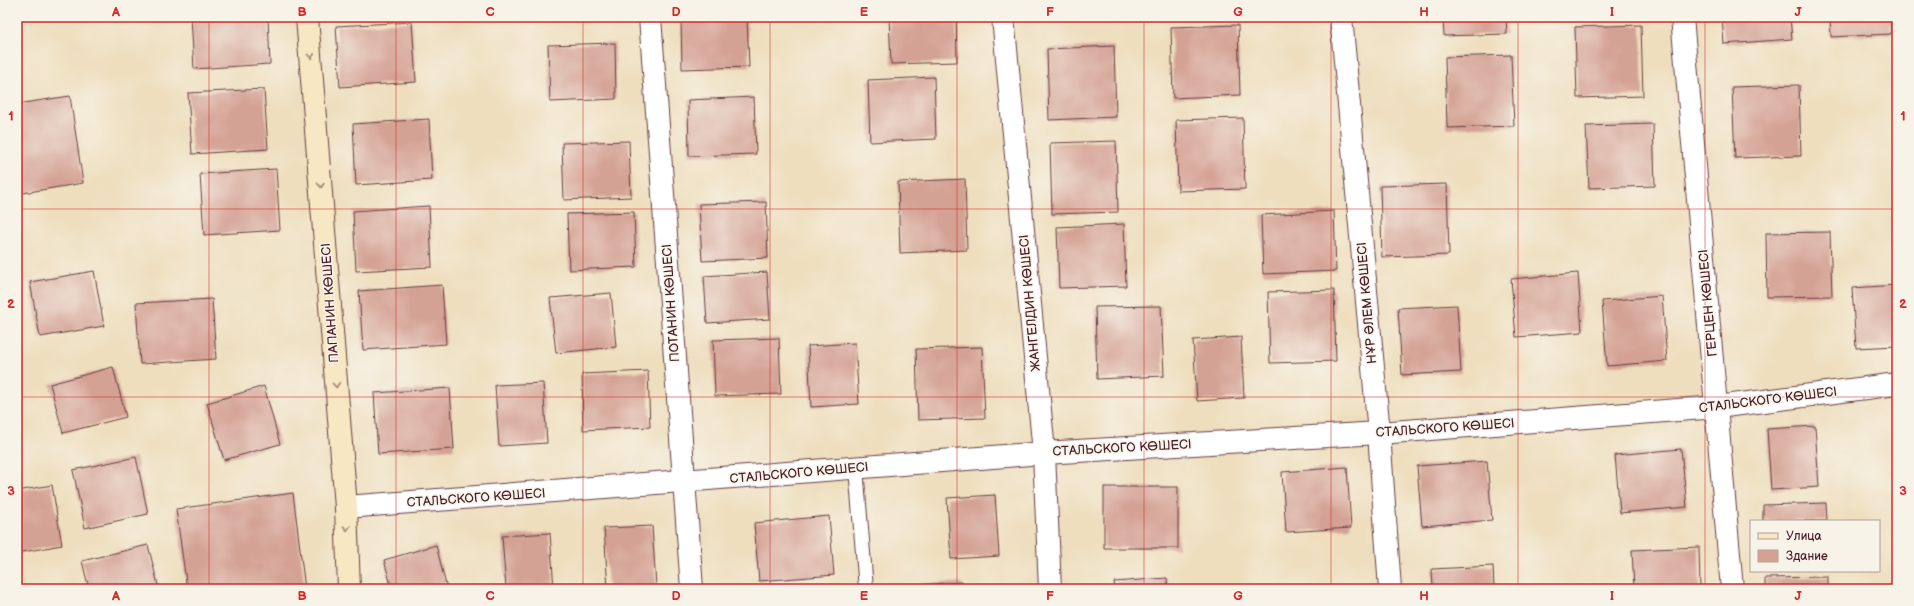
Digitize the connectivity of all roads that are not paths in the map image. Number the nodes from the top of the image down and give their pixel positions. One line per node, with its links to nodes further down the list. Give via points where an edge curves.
1 (308, 17): 12 (main road, ПАПАНИН КӨШЕСІ, one-way to 12)
2 (650, 17): 11 (street, ПОТАНИН КӨШЕСІ)
3 (1003, 17): 9 (street, ЖАНГЕЛДИН КӨШЕСІ)
4 (1341, 17): 8 (street, НҰР ӘЛЕМ КӨШЕСІ)
5 (1682, 17): 7 (street, ГЕРЦЕН КӨШЕСІ)
6 (1897, 384): 7 (street, СТАЛЬСКОГО КӨШЕСІ)
7 (1717, 407): 8 (street, СТАЛЬСКОГО КӨШЕСІ); 18 (street, ГЕРЦЕН КӨШЕСІ)
8 (1379, 433): 9 (street, СТАЛЬСКОГО КӨШЕСІ); 17 (street, НҰР ӘЛЕМ КӨШЕСІ)
9 (1044, 453): 10 (street, СТАЛЬСКОГО КӨШЕСІ); 16 (street, ЖАНГЕЛДИН КӨШЕСІ)
10 (856, 468): 11 (street, СТАЛЬСКОГО КӨШЕСІ); 15 (lane)
11 (683, 482): 12 (street, СТАЛЬСКОГО КӨШЕСІ); 14 (street, ПОТАНИН КӨШЕСІ)
12 (346, 507): 13 (main road, ПАПАНИН КӨШЕСІ, one-way to 13)
13 (349, 589)
14 (692, 589)
15 (866, 589)
16 (1050, 589)
17 (1390, 589)
18 (1732, 589)

